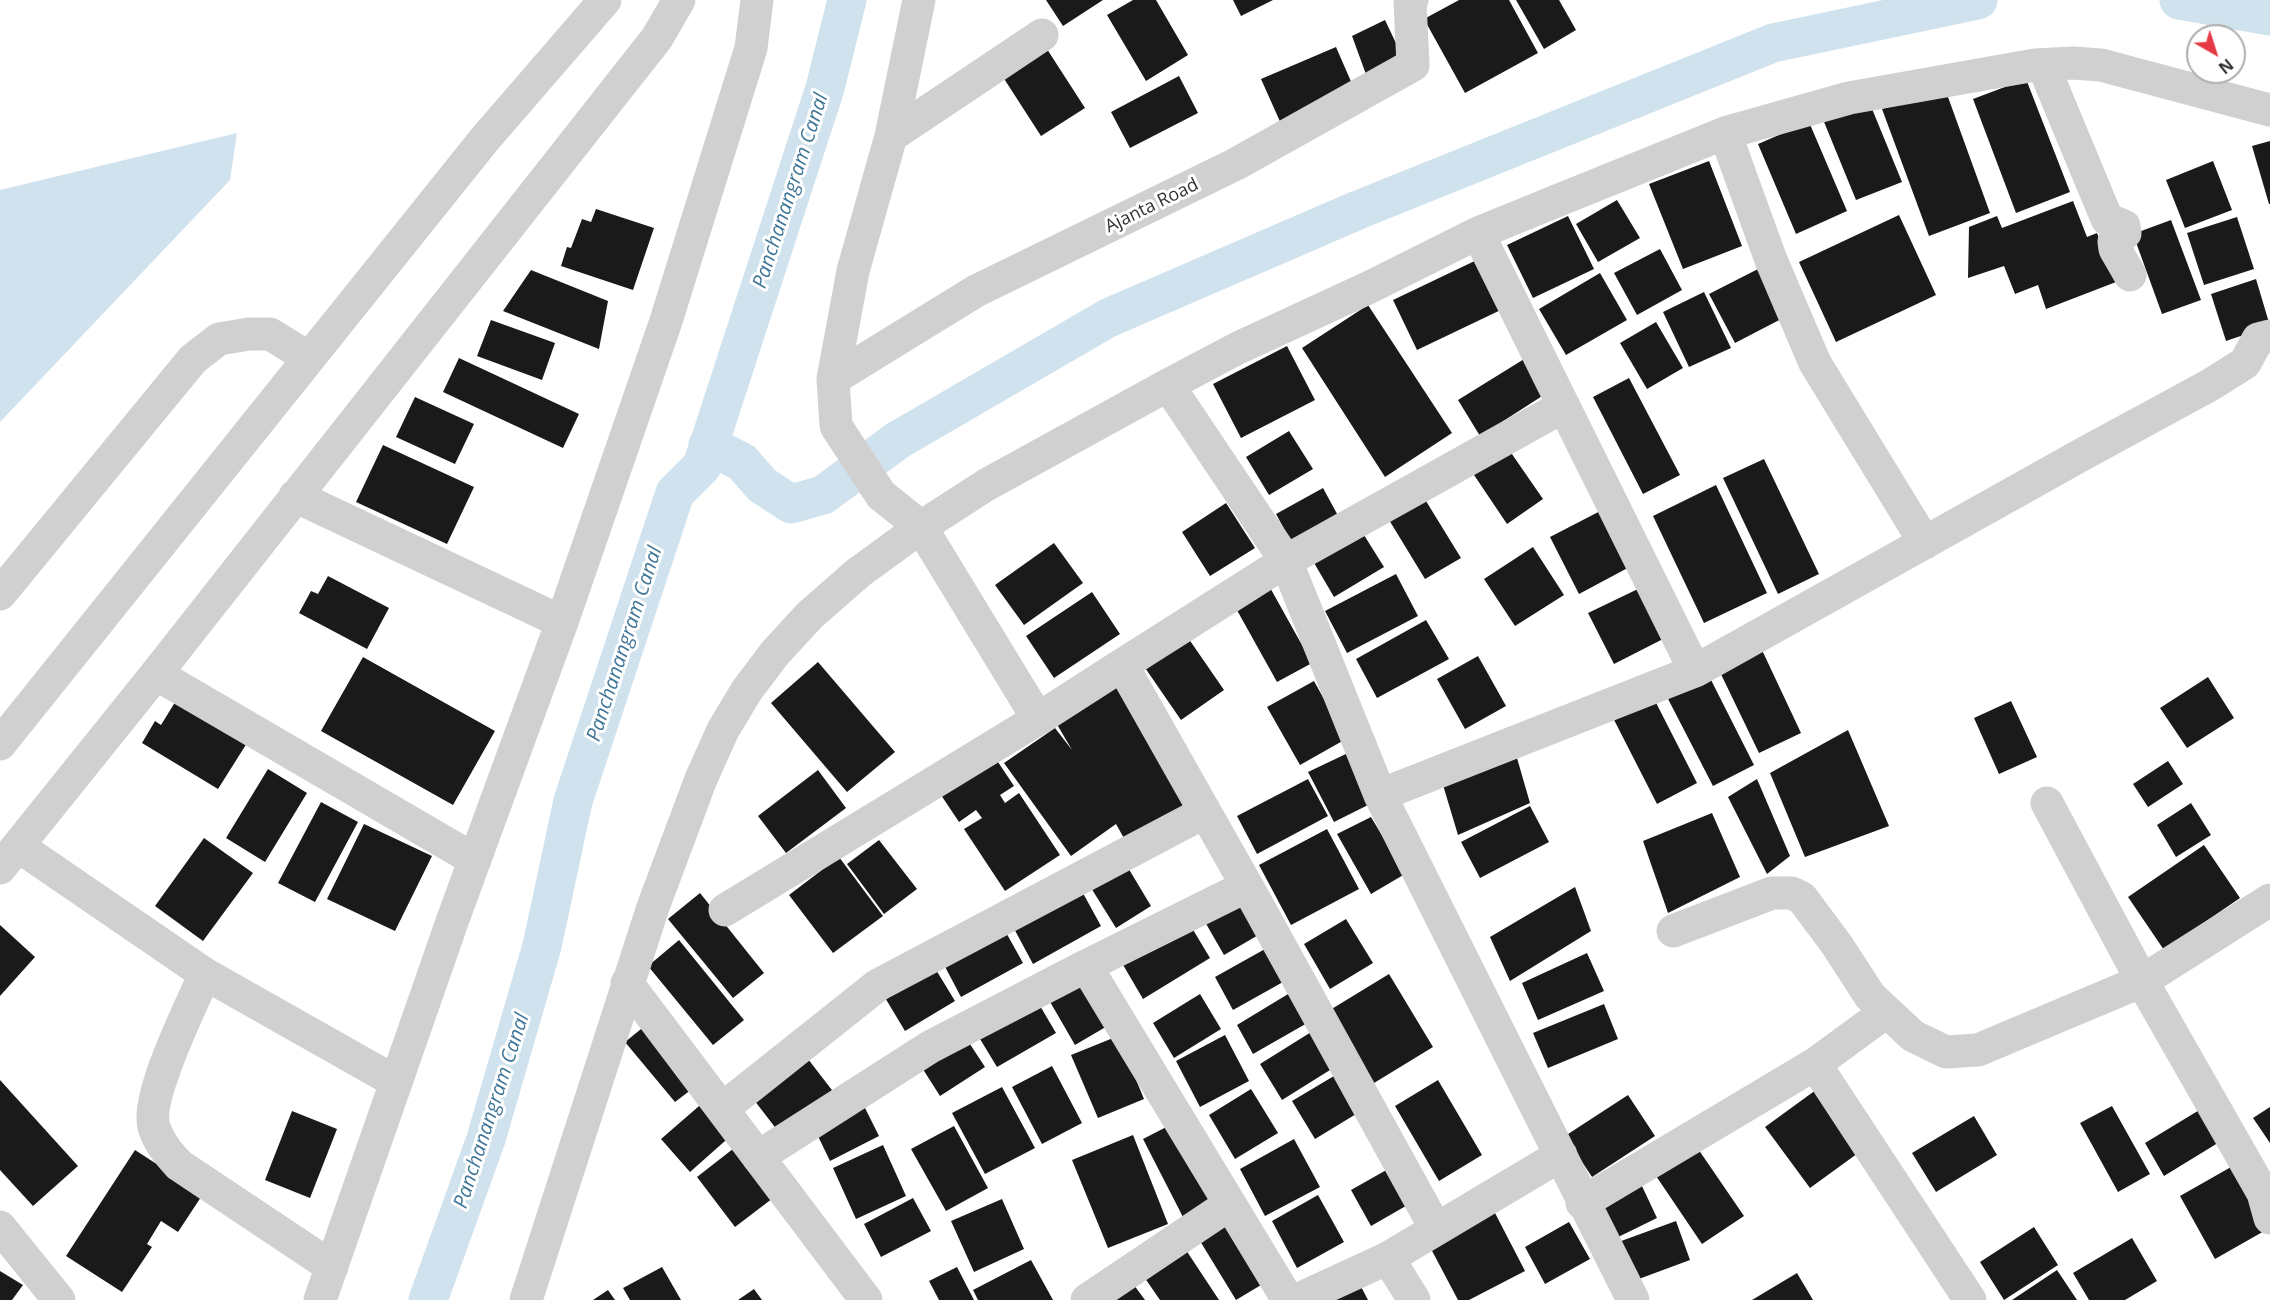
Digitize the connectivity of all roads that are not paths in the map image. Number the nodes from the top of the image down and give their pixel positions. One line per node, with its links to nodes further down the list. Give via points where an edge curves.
1 (605, 0): 14 (street, via 484,140)
2 (679, 0): 18 (street, via 657,38)
3 (757, 0): 23 (street, via 751,48 741,82 666,321)
4 (919, 0): 10 (street)
5 (1412, 0): 15 (street, Ajanta Road, via 1413,65 1236,164 976,291)
6 (1042, 35): 10 (street)
7 (2043, 65): 8 (street, via 2101,66); 9 (street, via 1849,98); 12 (street, via 2107,219 2124,226 2125,233 2114,242)
8 (2270, 110)
9 (1725, 133): 11 (street); 20 (street, via 1771,260 1815,363)
10 (891, 136): 15 (street, via 853,271)
11 (1478, 233): 16 (street); 17 (street)
12 (2130, 275)
13 (2270, 336): 20 (street, via 2258,339 2245,363 2210,385)
14 (309, 358): 22 (street, via 270,334 219,339 193,359); 28 (street)
15 (833, 379): 19 (street, via 836,426 881,495)
16 (1168, 385): 19 (street, via 986,484); 21 (street)
17 (1564, 406): 21 (street); 25 (street)
18 (295, 496): 23 (street); 26 (street)
19 (921, 527): 27 (street); 41 (street, via 858,573 810,615 747,690 723,730 697,790)
20 (1925, 543): 25 (street)
21 (1286, 561): 24 (street); 29 (street)
22 (0, 594)
23 (562, 622): 33 (street)
24 (1122, 664): 27 (street); 31 (street)
25 (1695, 671): 29 (street)
26 (156, 674): 32 (street); 33 (street)
27 (1038, 719): 36 (street)
28 (0, 744)
29 (1380, 795): 46 (street)
30 (2047, 803): 40 (street)
31 (1205, 812): 34 (street); 45 (street, via 878,985)
32 (9, 857): 39 (street)
33 (475, 860): 44 (street)
34 (1247, 886): 38 (street); 52 (street)
35 (2270, 900): 40 (street)
36 (725, 910)
37 (1673, 931): 42 (street, via 1773,892 1792,893 1802,898 1870,996)
38 (1086, 966): 47 (street, via 930,1047); 49 (street)
39 (205, 974): 44 (street); 54 (street, via 153,1102 153,1125 162,1147 179,1165)
40 (2142, 981): 42 (street, via 1978,1050 1946,1052 1913,1036); 50 (street, via 2263,1193)
41 (627, 982): 45 (street); 57 (street)
42 (1886, 1012): 43 (street)
43 (1815, 1064): 48 (street); 64 (street)
44 (396, 1082): 54 (street)
45 (722, 1109): 47 (street)
46 (1561, 1155): 48 (street); 52 (street)
47 (758, 1157): 58 (street)
48 (1582, 1203): 63 (street)
49 (1230, 1204): 59 (street); 60 (street)
50 (2270, 1218)
51 (0, 1227): 55 (street)
52 (1436, 1229): 53 (street)
53 (1388, 1258): 61 (street); 62 (street)
54 (332, 1268): 56 (street)
55 (59, 1300)
56 (320, 1300)
57 (526, 1300)
58 (866, 1300)
59 (1087, 1300)
60 (1288, 1300)
61 (1297, 1300)
62 (1414, 1300)
63 (1633, 1300)
64 (1970, 1300)

